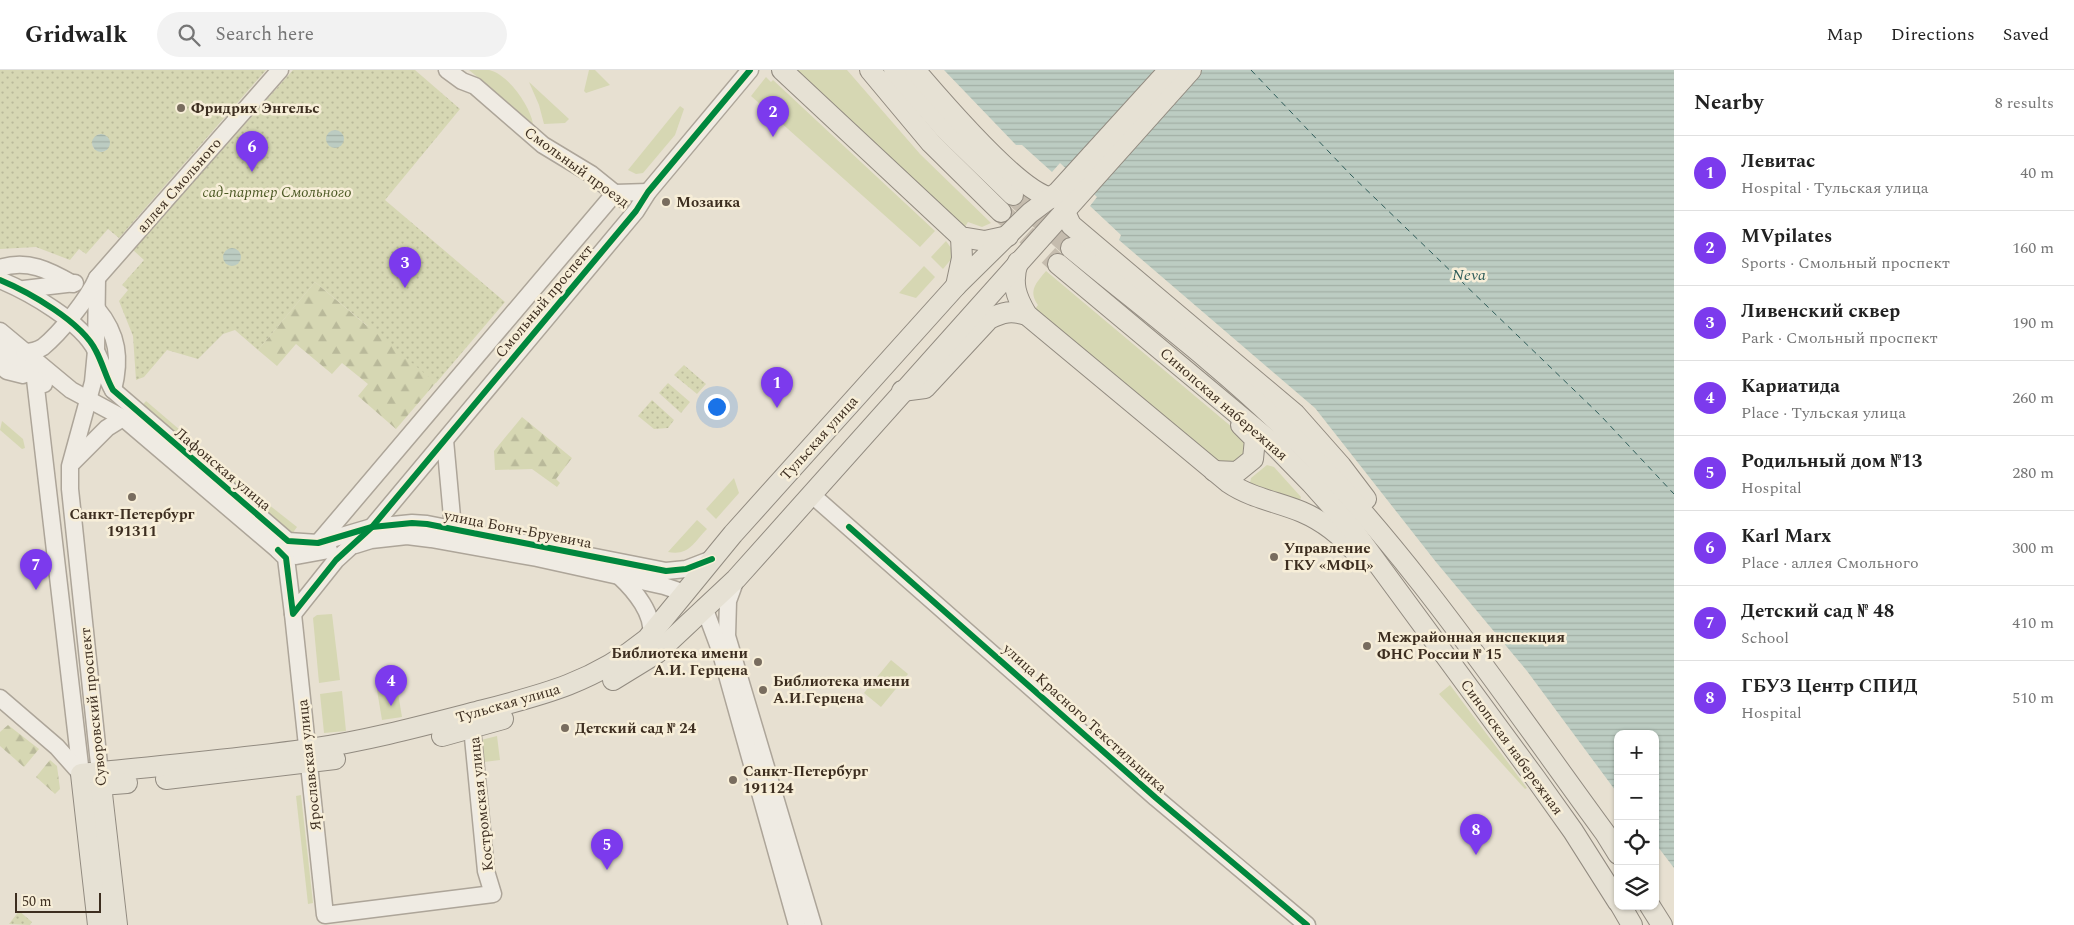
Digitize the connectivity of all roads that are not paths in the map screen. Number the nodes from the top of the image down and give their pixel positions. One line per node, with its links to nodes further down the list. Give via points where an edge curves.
1 (280, 70): 22 (street, аллея Смольного)
2 (447, 70): 11 (street, Смольный проезд, via 475,86 543,145)
3 (750, 70): 10 (street, Смольный проспект)
4 (782, 70): 17 (main road)
5 (870, 70): 15 (main road, via 931,143)
6 (894, 70): 12 (main road, via 945,129)
7 (915, 70): 13 (main road, via 957,118 1008,168 1037,193)
8 (1169, 70): 13 (main road)
9 (1191, 70): 13 (main road)
10 (648, 192): 11 (street); 14 (street, Смольный проспект)
11 (615, 193): 14 (street, Смольный проезд); 49 (street, Смольный проспект)
12 (1013, 195)
13 (1061, 201): 16 (main road, Тульская улица, via 1030,213); 19 (main road, Тульская улица); 51 (main road, via 1071,225 1295,414 1366,500 1383,524)
14 (636, 211): 43 (street, Смольный проспект)
15 (1001, 212)
16 (1008, 236): 17 (main road, via 985,241); 25 (main road, Тульская улица)
17 (961, 237): 25 (main road, via 962,258)
18 (1071, 248): 51 (main road, Синопская набережная, via 1282,426)
19 (1018, 262): 28 (main road, via 1015,290); 37 (main road, Тульская улица)
20 (1058, 264): 41 (main road, Синопская набережная)
21 (0, 268): 24 (street, via 20,264 37,266)
22 (97, 278): 24 (street); 27 (street, Суворовский проспект); 29 (street, аллея Смольного, via 91,292)
23 (0, 280): 26 (street)
24 (73, 284): 26 (street)
25 (956, 286): 34 (main road, Тульская улица)
26 (24, 289): 29 (street)
27 (97, 309): 32 (street, Суворовский проспект); 39 (street, via 109,325 116,344)
28 (1027, 315): 37 (main road, via 1013,311 989,319 925,388); 45 (main road)
29 (67, 320): 32 (street); 33 (street, аллея Смольного, via 42,348)
30 (0, 331): 33 (street)
31 (0, 347): 36 (street)
32 (96, 351): 39 (street, via 107,380); 40 (street, Суворовский проспект)
33 (24, 352): 38 (street)
34 (888, 362): 37 (main road); 54 (main road, Тульская улица)
35 (0, 364): 36 (street, via 7,371)
36 (35, 379): 38 (street, via 51,388); 65 (street, Суворовский проспект, via 48,493)
37 (907, 387): 46 (main road, Тульская улица)
38 (70, 390): 40 (street, Лафонская улица)
39 (116, 393): 49 (street, Лафонская улица, via 288,541)
40 (89, 398): 42 (street, Лафонская улица); 44 (street, Суворовский проспект)
41 (1219, 399): 45 (main road, via 1227,413 1250,431 1256,450 1253,459 1237,472); 58 (main road, Синопская набережная, via 1270,441 1312,483 1353,530)
42 (123, 418): 44 (street, via 107,428); 52 (street, Лафонская улица)
43 (445, 440): 47 (street, Смольный проспект); 48 (street)
44 (70, 466): 65 (street, Суворовский проспект)
45 (1214, 471): 58 (main road, via 1241,491 1316,519 1347,543 1378,582)
46 (811, 494): 56 (main road, Тульская улица); 75 (street, улица Красного Текстильщика, via 1156,798)
47 (372, 528): 48 (street, улица Бонч-Бруевича, via 412,523); 49 (street, улица Бонч-Бруевича); 50 (street, Смольный проспект)
48 (453, 528): 54 (street, улица Бонч-Бруевича, via 666,571 686,569)
49 (318, 543)
50 (355, 545): 53 (street, улица Бонч-Бруевича); 55 (street, улица Бонч-Бруевича, via 407,536); 60 (street, via 336,560)
51 (1390, 545): 66 (main road, Синопская набережная)
52 (278, 550): 53 (street, Лафонская улица, via 296,556); 60 (street, Ярославская улица, via 286,558)
53 (306, 555)
54 (712, 559): 57 (main road, Тульская улица)
55 (620, 577): 57 (street, улица Бонч-Бруевича); 61 (street, via 647,612 652,625)
56 (736, 579): 59 (main road, Тульская улица); 74 (street, via 728,601 727,636)
57 (685, 593): 59 (main road, улица Бонч-Бруевича); 61 (main road, Тульская улица)
58 (1399, 594): 67 (main road, Синопская набережная, via 1557,809)
59 (704, 607): 63 (main road, Тульская улица, via 657,653 610,682 554,705); 73 (street, via 720,650)
60 (293, 614): 64 (street, Ярославская улица)
61 (651, 635): 63 (main road, Тульская улица, via 632,652 569,686)
62 (3, 706): 65 (street)
63 (472, 721): 64 (main road, Тульская улица, via 406,731); 70 (street, Костромская улица, via 486,872 493,894)
64 (308, 756): 65 (main road, Тульская улица); 70 (street, Ярославская улица)
65 (94, 777): 71 (main road, Суворовский проспект); 72 (main road, Суворовский проспект)
66 (1614, 848)
67 (1614, 896)
68 (1623, 910): 76 (main road)
69 (1653, 910): 77 (main road)
70 (325, 915)
71 (98, 925)
72 (117, 925)
73 (797, 925)
74 (814, 925)
75 (1307, 925)
76 (1632, 925)
77 (1662, 925)

